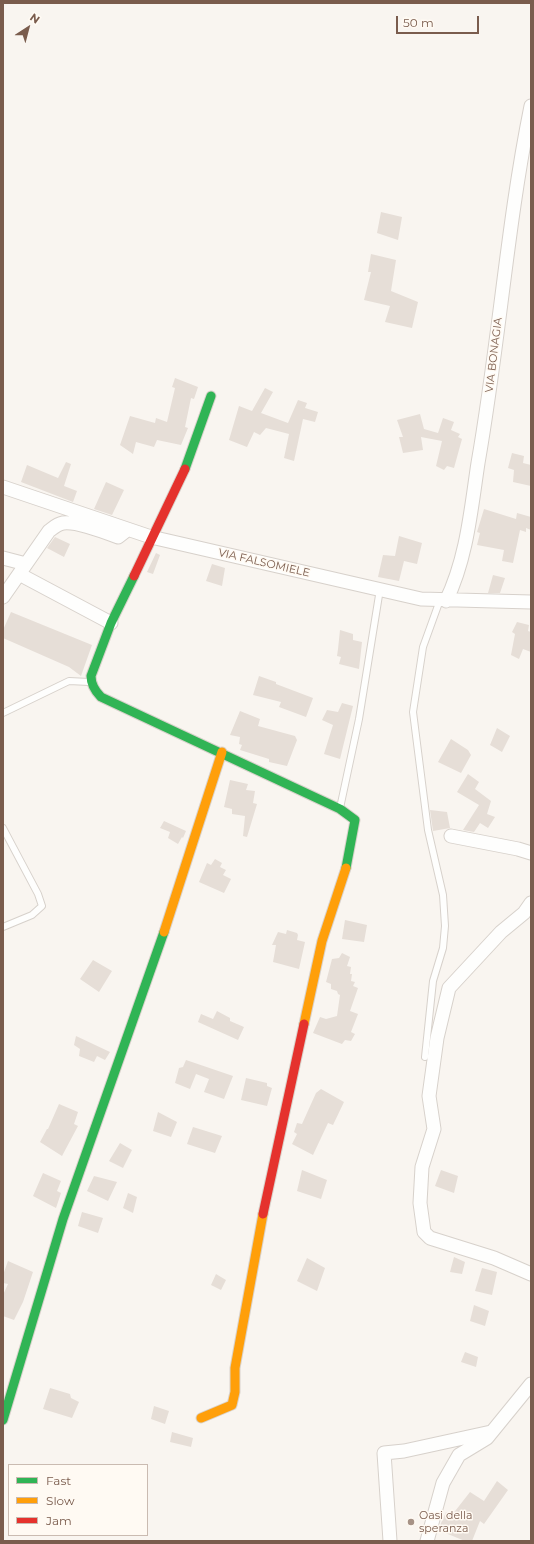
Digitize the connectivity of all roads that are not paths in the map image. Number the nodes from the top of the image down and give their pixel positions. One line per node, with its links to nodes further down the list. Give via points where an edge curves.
1 (531, 106): 10 (street, VIA BONAGIA, via 518,176 486,417 472,500 456,580)
2 (210, 396): 5 (street, via 186,467)
3 (3, 487): 4 (street, VIA FALSOMIELE)
4 (127, 530): 5 (street, VIA FALSOMIELE); 7 (street, via 118,537 93,528 63,523 49,531)
5 (151, 537): 8 (street, VIA FALSOMIELE); 12 (street)
6 (3, 558): 7 (street)
7 (22, 569): 9 (street); 12 (street)
8 (380, 589): 10 (street, VIA FALSOMIELE, via 421,599); 16 (lane, via 359,719)
9 (3, 597)
10 (443, 600): 11 (street, VIA FALSOMIELE); 22 (lane, via 423,647 413,712 428,830 443,895 445,926 443,948 433,982)
11 (531, 602)
12 (111, 623): 13 (street)
13 (91, 682): 14 (lane, via 69,681); 15 (street, via 100,697)
14 (3, 713)
15 (222, 752): 16 (street); 26 (street, via 170,914 63,1219)
16 (340, 809): 25 (street, via 355,820 347,865 322,941 262,1219 235,1368 235,1392 232,1405)
17 (3, 828): 21 (lane, via 42,906 32,915)
18 (451, 836): 19 (street, via 518,848)
19 (531, 853)
20 (531, 903): 23 (street, via 450,988 437,1038 429,1096 434,1129 422,1167 420,1203 424,1232 430,1238 494,1258)
21 (3, 927)
22 (425, 1057)
23 (531, 1274)
24 (531, 1384): 27 (street)
25 (201, 1418)
26 (3, 1420)
27 (491, 1432): 28 (street, via 384,1453); 29 (street, via 487,1438 459,1455 443,1483)
28 (390, 1541)
29 (428, 1541)

